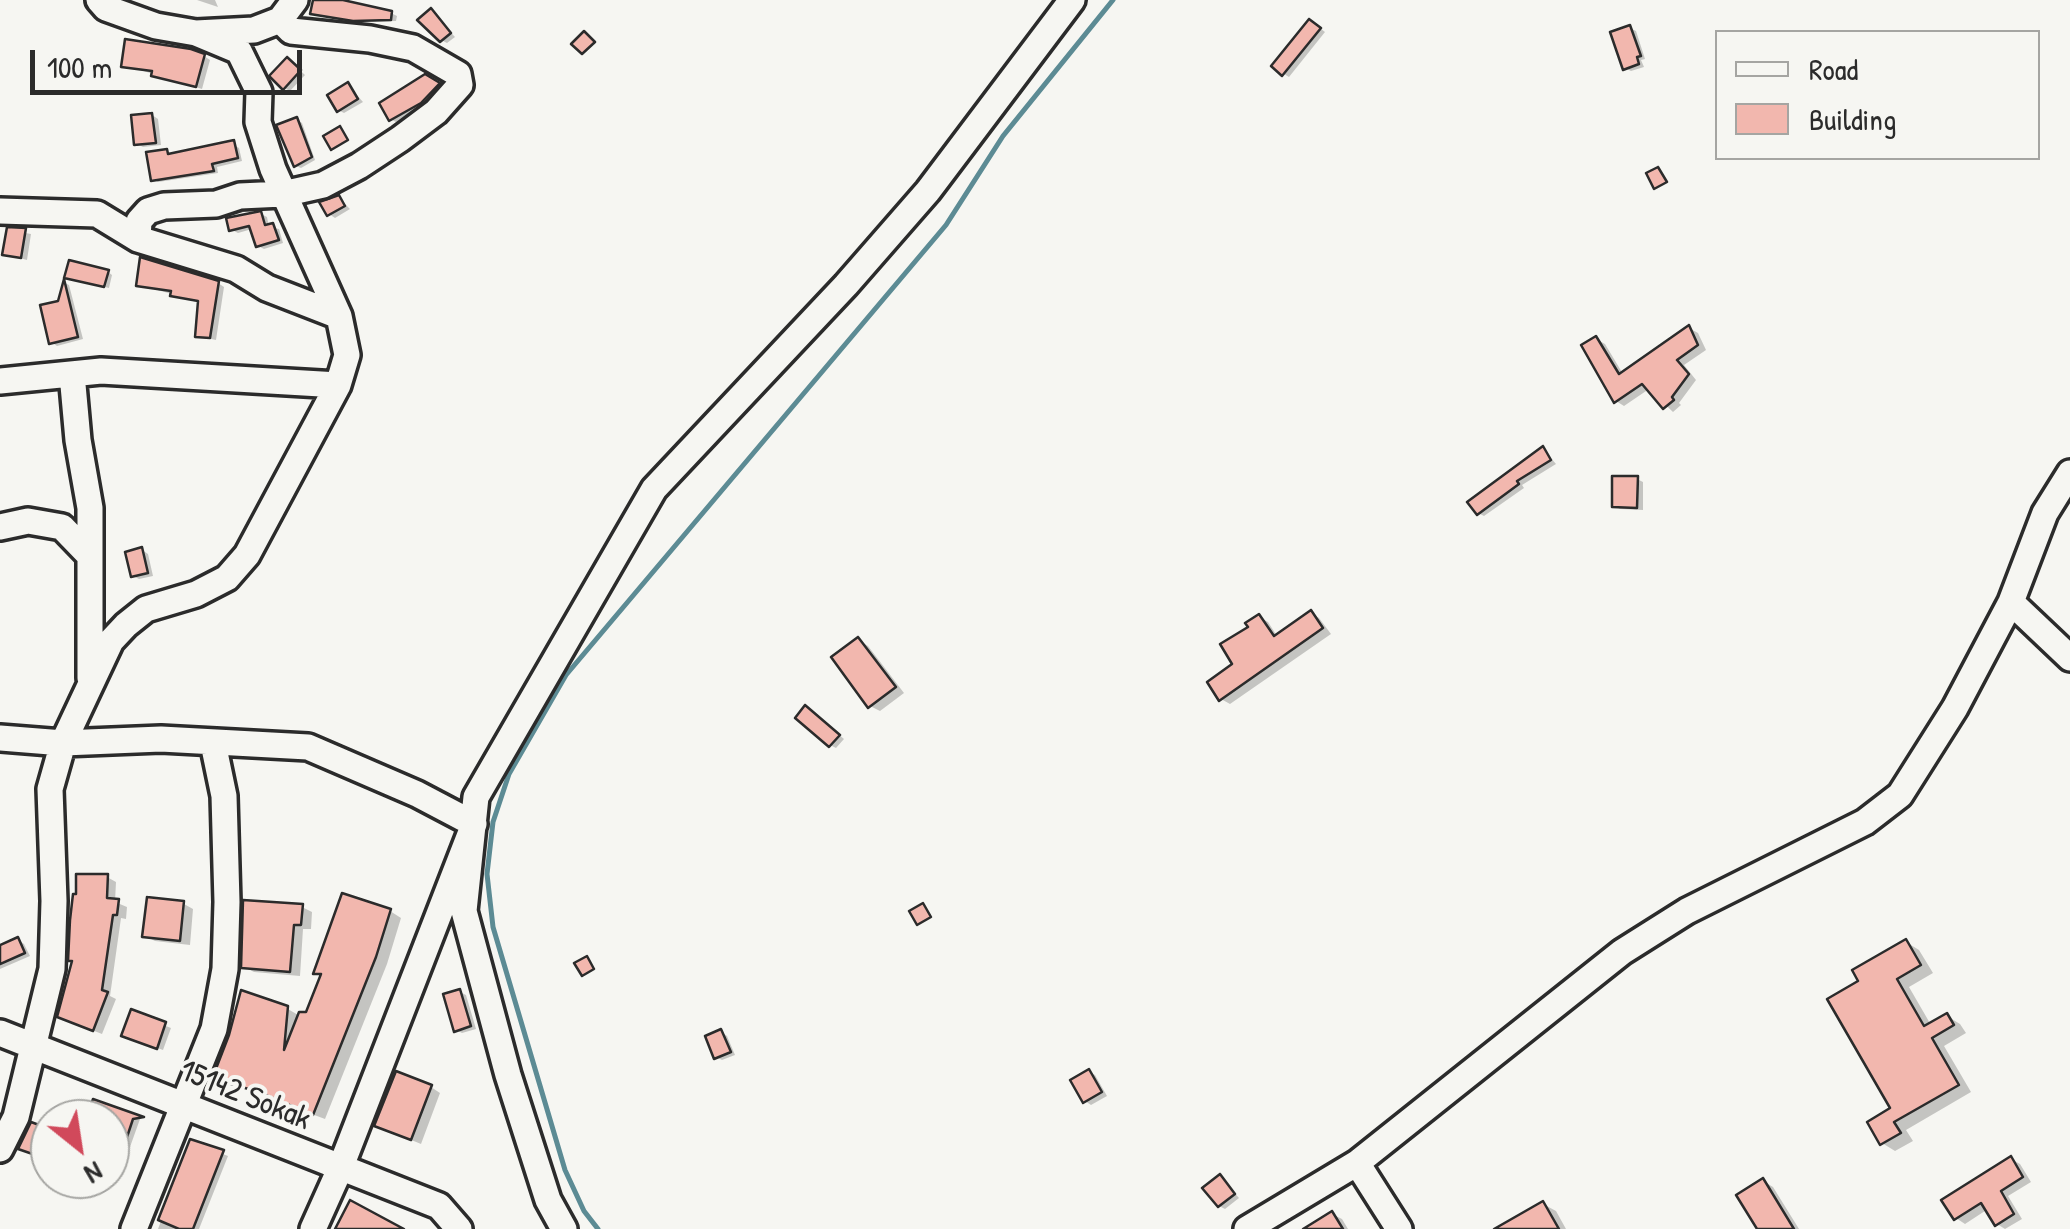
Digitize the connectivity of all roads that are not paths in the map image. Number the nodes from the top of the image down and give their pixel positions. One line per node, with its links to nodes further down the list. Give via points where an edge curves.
1 (99, 0): 4 (street, via 156,26)
2 (1072, 0): 21 (street, via 928,191 654,489 476,797)
3 (288, 10): 4 (street, via 241,32); 5 (street, via 291,31 414,48 458,74 460,85 436,112 359,166)
4 (196, 33): 5 (street, via 239,51 259,92 258,122)
5 (284, 194): 7 (street, via 164,206 139,221); 8 (street)
6 (0, 211): 7 (street, via 97,214)
7 (138, 239): 8 (street, via 236,268 266,288)
8 (339, 316): 11 (street, via 348,354)
9 (72, 374): 10 (street); 11 (street); 14 (street)
10 (0, 381)
11 (338, 385): 17 (street, via 248,555 228,578 146,608 111,641)
12 (2070, 473): 15 (street, via 2045,514)
13 (0, 527): 14 (street, via 28,521 62,527)
14 (90, 556): 17 (street)
15 (2012, 602): 16 (street); 26 (street, via 1900,795 1864,822 1687,911 1622,952)
16 (2070, 658)
17 (90, 682): 19 (street)
18 (0, 738): 19 (street)
19 (63, 742): 20 (street); 23 (street, via 50,789 52,969)
20 (213, 743): 21 (street, via 308,747); 24 (street, via 224,796 224,968 214,1028)
21 (474, 824): 27 (street); 31 (street, via 464,911 508,1075 548,1200)
22 (0, 1033): 23 (street, 15142 Sokak)
23 (31, 1047): 24 (street, 15142 Sokak); 25 (street, via 16,1117)
24 (184, 1106): 27 (street, 15142 Sokak); 28 (street)
25 (0, 1149)
26 (1356, 1163): 32 (street); 33 (street)
27 (340, 1169): 29 (street); 30 (street, 15142 Sokak, via 438,1206)
28 (134, 1229)
29 (313, 1229)
30 (459, 1229)
31 (564, 1229)
32 (1247, 1229)
33 (1399, 1229)

